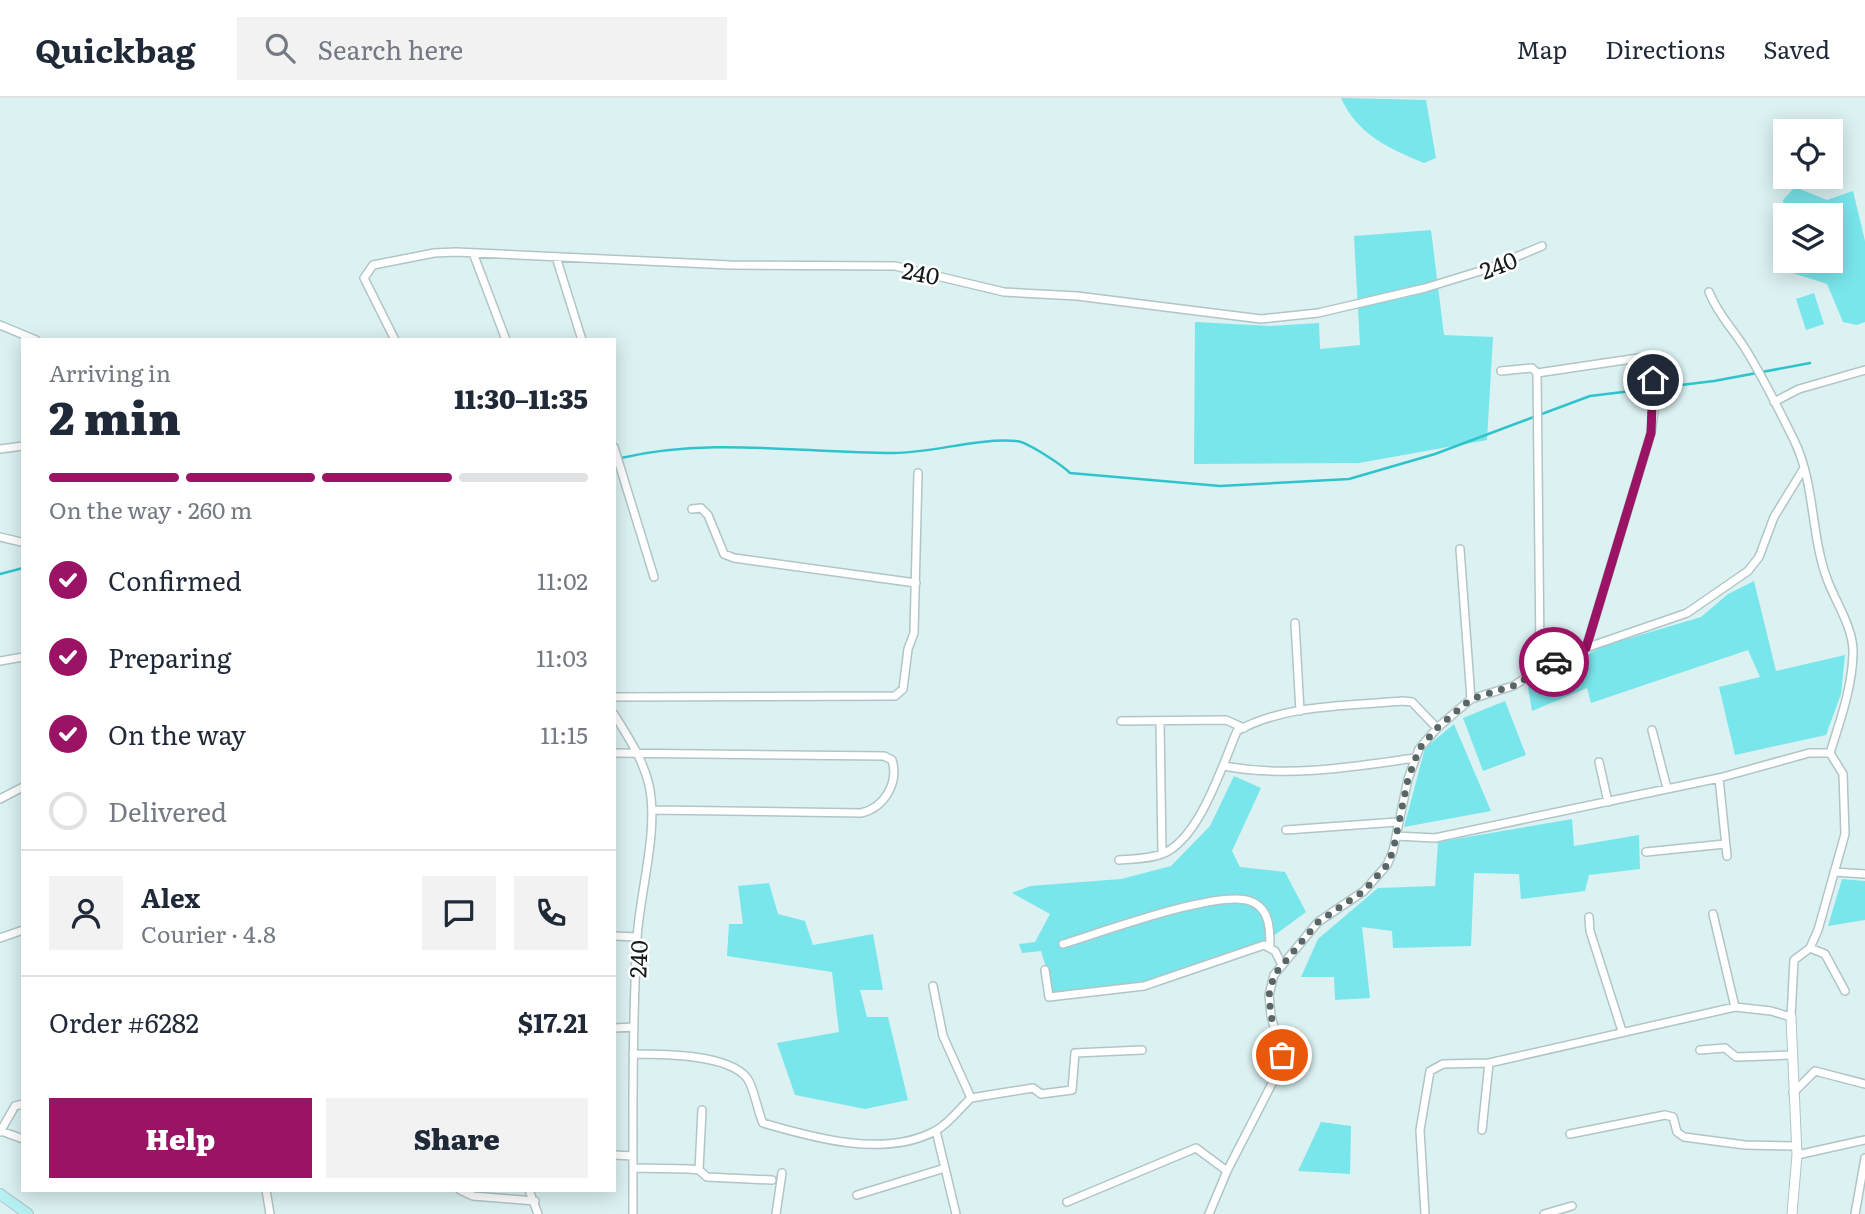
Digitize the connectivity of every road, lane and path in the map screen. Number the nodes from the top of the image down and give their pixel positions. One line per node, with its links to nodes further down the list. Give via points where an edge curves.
1 (1542, 246): 3 (street, 240, via 1425,288 1318,313 1261,319 1004,292 895,266)
2 (473, 253): 3 (street, 240); 7 (street, 240, via 434,253 369,268 364,278 367,289); 8 (street)
3 (556, 257): 9 (street)
4 (1709, 292): 13 (street)
5 (0, 325): 6 (street)
6 (31, 338)
7 (394, 338)
8 (505, 338)
9 (581, 338)
10 (1865, 370): 13 (street, via 1799,389)
11 (1501, 371): 12 (street, via 1532,368)
12 (1537, 373): 26 (street, via 1652,356 1655,404 1651,433); 29 (street, via 1540,653)
13 (1774, 402): 17 (street)
14 (21, 446): 15 (street)
15 (0, 449)
16 (616, 453): 23 (street)
17 (1804, 468): 26 (street, via 1748,571 1687,613); 41 (street, via 1827,580 1851,636 1853,653 1845,705)
18 (918, 473): 24 (street)
19 (692, 509): 24 (street, via 701,508 708,515 724,554 734,558)
20 (0, 537): 21 (street)
21 (21, 542)
22 (1460, 549): 31 (street)
23 (654, 577)
24 (916, 583): 30 (street, via 914,633 903,689 895,696)
25 (1295, 623): 32 (street)
26 (1586, 648): 29 (street)
27 (21, 657): 28 (street)
28 (0, 661)
29 (1535, 672): 31 (street, via 1513,686)
30 (616, 697)
31 (1471, 699): 37 (street)
32 (1300, 711): 36 (street); 37 (street, via 1412,702)
33 (616, 717): 40 (street, 240)
34 (1121, 721): 35 (street)
35 (1160, 722): 36 (street, via 1226,720); 56 (street)
36 (1244, 728): 44 (street, via 1237,732)
37 (1437, 728): 42 (street)
38 (1652, 730): 47 (street)
39 (616, 753): 40 (street)
40 (638, 753): 50 (street, 240); 50 (street, via 884,756 894,766 885,799 861,813)
41 (1830, 753): 45 (street, via 1809,753); 59 (street, via 1843,774 1845,834)
42 (1415, 758): 44 (street, via 1304,773); 51 (street)
43 (1599, 762): 49 (street)
44 (1224, 766): 56 (street, via 1188,832)
45 (1719, 778): 47 (street); 54 (street)
46 (21, 788): 48 (street)
47 (1667, 788): 49 (street)
48 (0, 799)
49 (1608, 802): 53 (street, via 1435,838)
50 (652, 810): 65 (street, 240)
51 (1397, 821): 52 (street); 53 (street)
52 (1286, 830)
53 (1396, 836): 70 (street, via 1387,865 1376,880 1318,922)
54 (1725, 844): 55 (street); 57 (street)
55 (1646, 852)
56 (1161, 854): 58 (street)
57 (1727, 856)
58 (1119, 860)
59 (1834, 872): 60 (street); 69 (street)
60 (1865, 874)
61 (1713, 914): 74 (street)
62 (1589, 917): 78 (street)
63 (21, 931): 66 (street)
64 (616, 936): 65 (street)
65 (637, 937): 76 (street, 240)
66 (0, 938)
67 (1063, 944): 68 (street, via 1220,898 1259,906 1270,928)
68 (1270, 947): 70 (street); 71 (street, via 1254,946 1144,986 1049,997)
69 (1810, 948): 73 (street, via 1825,954); 75 (street, via 1794,960)
70 (1282, 965): 102 (street, via 1269,995 1281,1066)
71 (1045, 970)
72 (933, 986): 86 (street, via 943,1035)
73 (1845, 991)
74 (1735, 1007): 75 (street); 78 (street)
75 (1791, 1017): 82 (street)
76 (634, 1027): 77 (street); 81 (street, 240)
77 (616, 1028)
78 (1622, 1031): 83 (street)
79 (1142, 1050): 86 (street, via 1075,1053 1072,1090 1041,1094 1033,1088)
80 (1700, 1050): 82 (street, via 1725,1048 1737,1057)
81 (633, 1054): 90 (street, via 735,1065 749,1080 764,1123 804,1135 838,1142 888,1143); 97 (street, 240)
82 (1792, 1055): 85 (street)
83 (1489, 1063): 89 (street); 120 (street, via 1443,1064 1430,1071 1420,1130)
84 (1865, 1084): 85 (street, via 1815,1071)
85 (1793, 1093): 95 (street)
86 (971, 1098): 90 (street)
87 (21, 1104): 91 (street, via 15,1106)
88 (702, 1110): 101 (street)
89 (1482, 1130)
90 (936, 1131): 100 (street)
91 (0, 1132): 93 (street)
92 (1570, 1134): 95 (street, via 1665,1115 1673,1117 1677,1132 1684,1137)
93 (21, 1138)
94 (1865, 1140): 95 (street)
95 (1796, 1151): 122 (street)
96 (616, 1155): 97 (street)
97 (633, 1156): 99 (street, 240)
98 (1865, 1158): 123 (street)
99 (633, 1168): 101 (street); 116 (street, 240)
100 (945, 1168): 109 (street); 118 (street)
101 (699, 1170): 104 (street, via 707,1177)
102 (1227, 1171): 111 (street, via 1196,1148); 119 (street)
103 (782, 1173): 117 (street)
104 (772, 1180)
105 (266, 1192): 114 (street)
106 (464, 1192): 110 (street)
107 (530, 1192): 110 (street)
108 (0, 1194): 113 (main road)
109 (857, 1195)
110 (535, 1201): 115 (street)
111 (1067, 1202)
112 (1572, 1206): 121 (street)
113 (28, 1214)
114 (270, 1214)
115 (538, 1214)
116 (633, 1214)
117 (776, 1214)
118 (956, 1214)
119 (1209, 1214)
120 (1425, 1214)
121 (1544, 1214)
122 (1792, 1214)
123 (1855, 1214)

